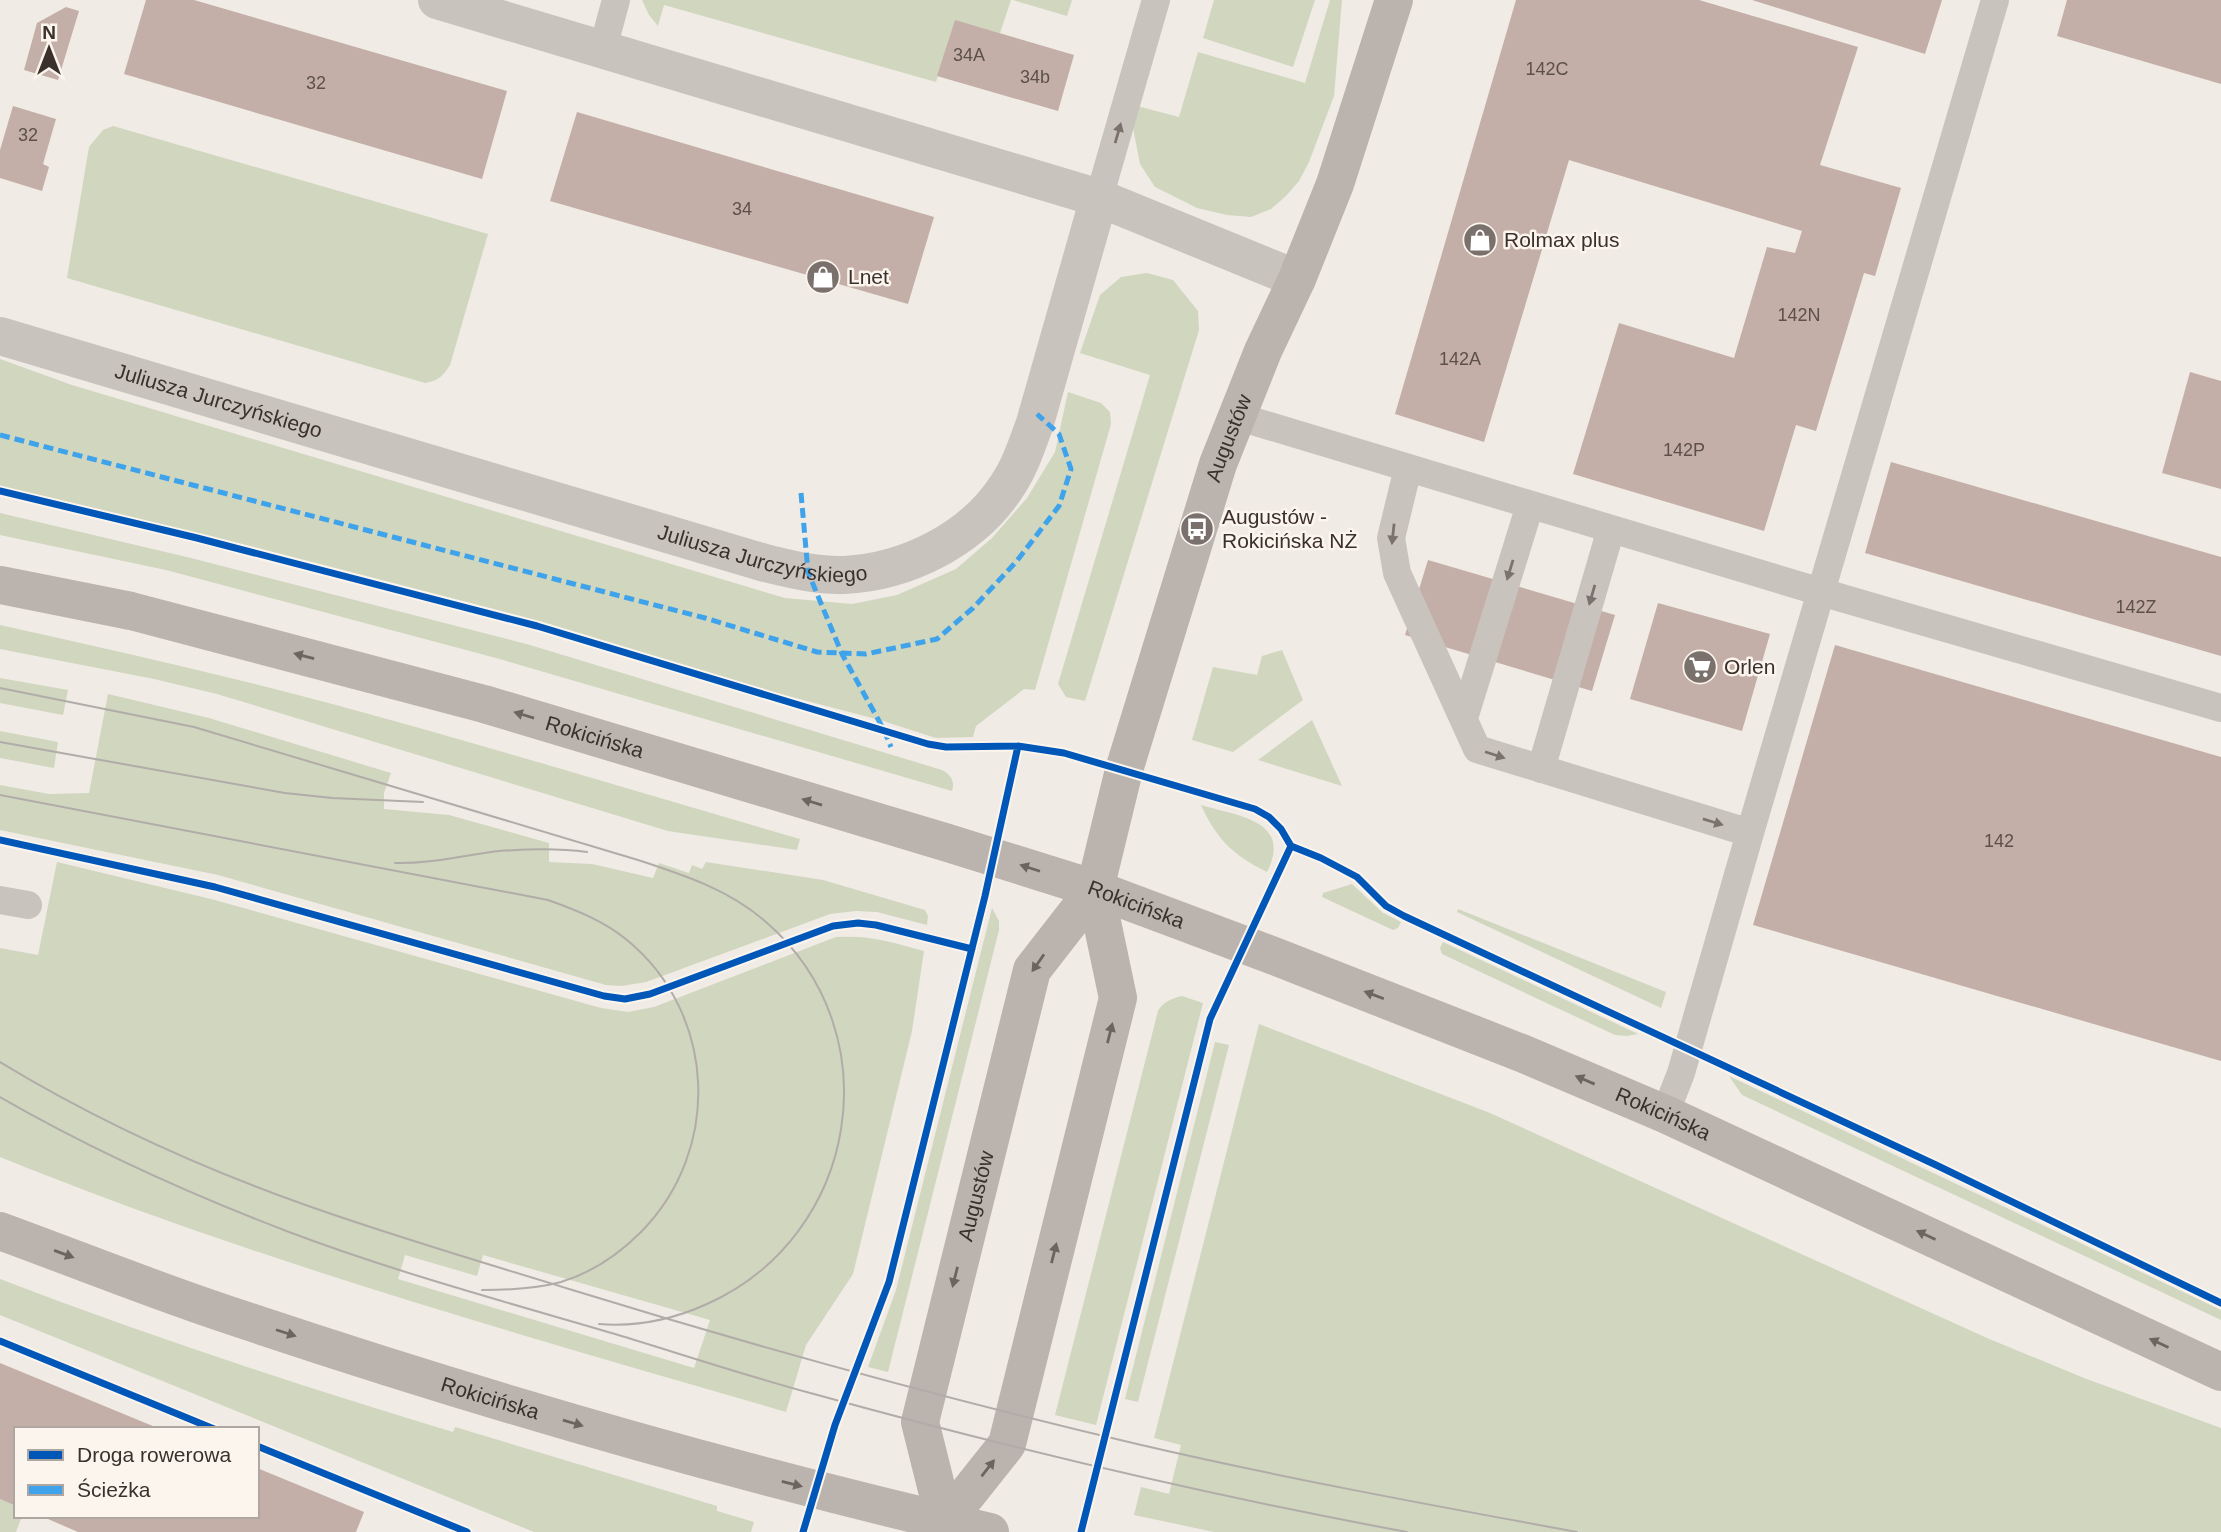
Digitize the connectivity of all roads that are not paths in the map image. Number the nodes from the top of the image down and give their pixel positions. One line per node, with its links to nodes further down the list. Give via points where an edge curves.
1 (437, 0): 6 (street)
2 (616, 0): 6 (lane)
3 (1156, 0): 7 (lane, one-way to 3)
4 (1394, 0): 8 (main road, Augustów, via 1335,184)
5 (1994, 0): 15 (lane)
6 (603, 48): 7 (street)
7 (1099, 198): 8 (street); 9 (street, Juliusza Jurczyńskiego, via 1035,423 1006,488 979,520 949,541 882,570 842,575 765,563)
8 (1297, 279): 10 (main road, Augustów)
9 (0, 336)
10 (1236, 416): 11 (lane); 20 (main road, Augustów, via 1124,770)
11 (1408, 468): 12 (lane); 17 (lane, one-way to 17, via 1391,538 1397,573)
12 (1530, 505): 13 (lane); 17 (lane, one-way to 17)
13 (1611, 529): 15 (lane); 18 (lane, one-way to 18)
14 (0, 585): 20 (main road, Rokicińska, one-way to 14, via 484,704 131,611)
15 (1821, 592): 16 (lane); 19 (lane)
16 (2221, 708)
17 (1464, 718): 18 (lane, one-way to 18, via 1477,749)
18 (1541, 769): 19 (lane, one-way to 19)
19 (1749, 833): 23 (lane, via 1681,1073)
20 (1094, 889): 23 (main road, Rokicińska, one-way to 20, via 1524,1054); 26 (main road, Augustów, one-way to 26, via 1032,970 920,1422); 26 (main road, Augustów, one-way to 20, via 1007,1444 1118,998)
21 (0, 900): 22 (lane)
22 (27, 905)
23 (1665, 1114): 25 (main road, Rokicińska, one-way to 23)
24 (0, 1231): 26 (main road, Rokicińska, one-way to 26, via 221,1312 446,1386)
25 (2221, 1372)
26 (944, 1527): 27 (main road, Rokicińska)
27 (990, 1532)

